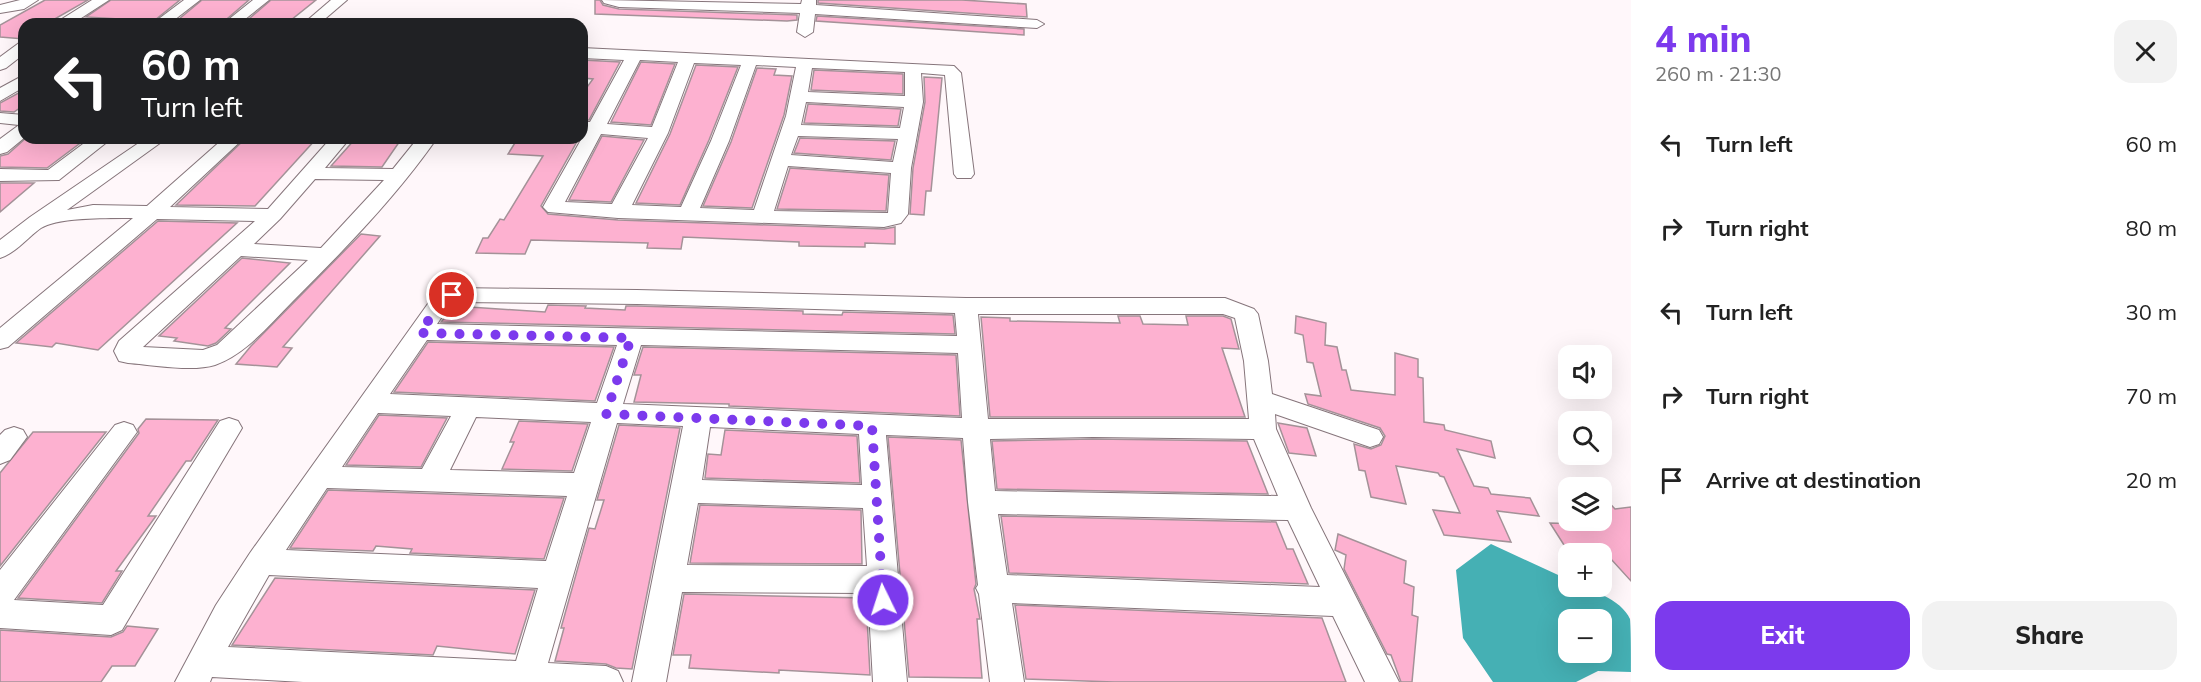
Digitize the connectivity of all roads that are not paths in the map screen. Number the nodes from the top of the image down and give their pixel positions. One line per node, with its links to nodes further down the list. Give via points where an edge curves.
1 (32, 0): 9 (street)
2 (102, 0): 10 (street)
3 (122, 0): 11 (street)
4 (193, 0): 12 (street)
5 (262, 0): 13 (street)
6 (340, 0): 14 (street)
7 (609, 0): 8 (street)
8 (808, 4): 15 (street); 16 (street)
9 (0, 9)
10 (71, 18)
11 (91, 18)
12 (168, 18)
13 (238, 18)
14 (318, 18)
15 (1037, 24)
16 (805, 32)
17 (0, 48): 18 (street)
18 (18, 48)
19 (18, 51): 25 (street)
20 (588, 53): 21 (street)
21 (634, 56): 22 (street); 33 (street)
22 (687, 60): 23 (street); 35 (street)
23 (750, 61): 24 (street); 55 (street)
24 (805, 64): 26 (street); 29 (street)
25 (0, 65)
26 (913, 67): 30 (street); 48 (street, via 948,69 953,73)
27 (18, 84): 28 (street)
28 (0, 96)
29 (801, 97): 30 (street); 34 (street)
30 (914, 102): 37 (street)
31 (0, 118): 32 (street)
32 (18, 120)
33 (589, 127): 35 (street)
34 (791, 130): 37 (street); 45 (street)
35 (659, 133): 53 (street)
36 (18, 134): 44 (street)
37 (908, 134): 46 (street)
38 (95, 144): 49 (street, via 52,176)
39 (149, 144): 51 (street)
40 (228, 144): 54 (street)
41 (336, 144): 47 (street)
42 (423, 144): 50 (street)
43 (581, 144): 53 (street, via 553,207)
44 (0, 148)
45 (782, 160): 46 (street); 57 (street)
46 (901, 168): 57 (street, via 898,214 894,219)
47 (312, 173): 50 (street); 56 (street)
48 (964, 174)
49 (0, 175)
50 (400, 175): 61 (street)
51 (78, 193): 52 (street); 58 (street)
52 (93, 211): 54 (street); 58 (street)
53 (618, 212): 55 (street)
54 (152, 213): 56 (street); 65 (street)
55 (688, 213): 57 (street)
56 (273, 215): 59 (street)
57 (762, 216)
58 (37, 221): 60 (street)
59 (237, 249): 61 (street); 61 (street, via 128,347 128,355 205,359 220,355)
60 (0, 251)
61 (325, 255)
62 (966, 306): 63 (street, via 452,295 440,303); 66 (street); 67 (street, via 1237,309 1246,314)
63 (420, 333): 64 (street); 68 (street)
64 (631, 338): 66 (street); 70 (street)
65 (0, 341)
66 (969, 345): 74 (street)
67 (1261, 400): 75 (street); 77 (street)
68 (372, 403): 69 (street); 78 (street)
69 (468, 408): 70 (street); 79 (street)
70 (606, 414): 71 (street); 80 (street)
71 (698, 418): 72 (street); 81 (street)
72 (872, 426): 74 (street); 82 (street)
73 (229, 428): 92 (street, via 111,620)
74 (976, 429): 75 (street); 83 (street)
75 (1263, 429): 84 (street)
76 (124, 432): 90 (street)
77 (1370, 437)
78 (321, 477): 79 (street); 85 (street)
79 (431, 479): 80 (street)
80 (584, 485): 86 (street)
81 (686, 491): 82 (street); 87 (street)
82 (876, 496): 88 (street)
83 (982, 502): 84 (street); 89 (street)
84 (1297, 508): 91 (street)
85 (261, 562): 86 (street); 93 (street)
86 (557, 575): 94 (street)
87 (668, 578): 88 (street); 96 (street)
88 (882, 580): 97 (street)
89 (992, 588): 91 (street); 98 (street)
90 (0, 594)
91 (1342, 602): 99 (street)
92 (0, 614)
93 (198, 671): 94 (street)
94 (527, 680): 95 (street)
95 (606, 682)
96 (649, 682)
97 (890, 682)
98 (1007, 682)
99 (1382, 682)

